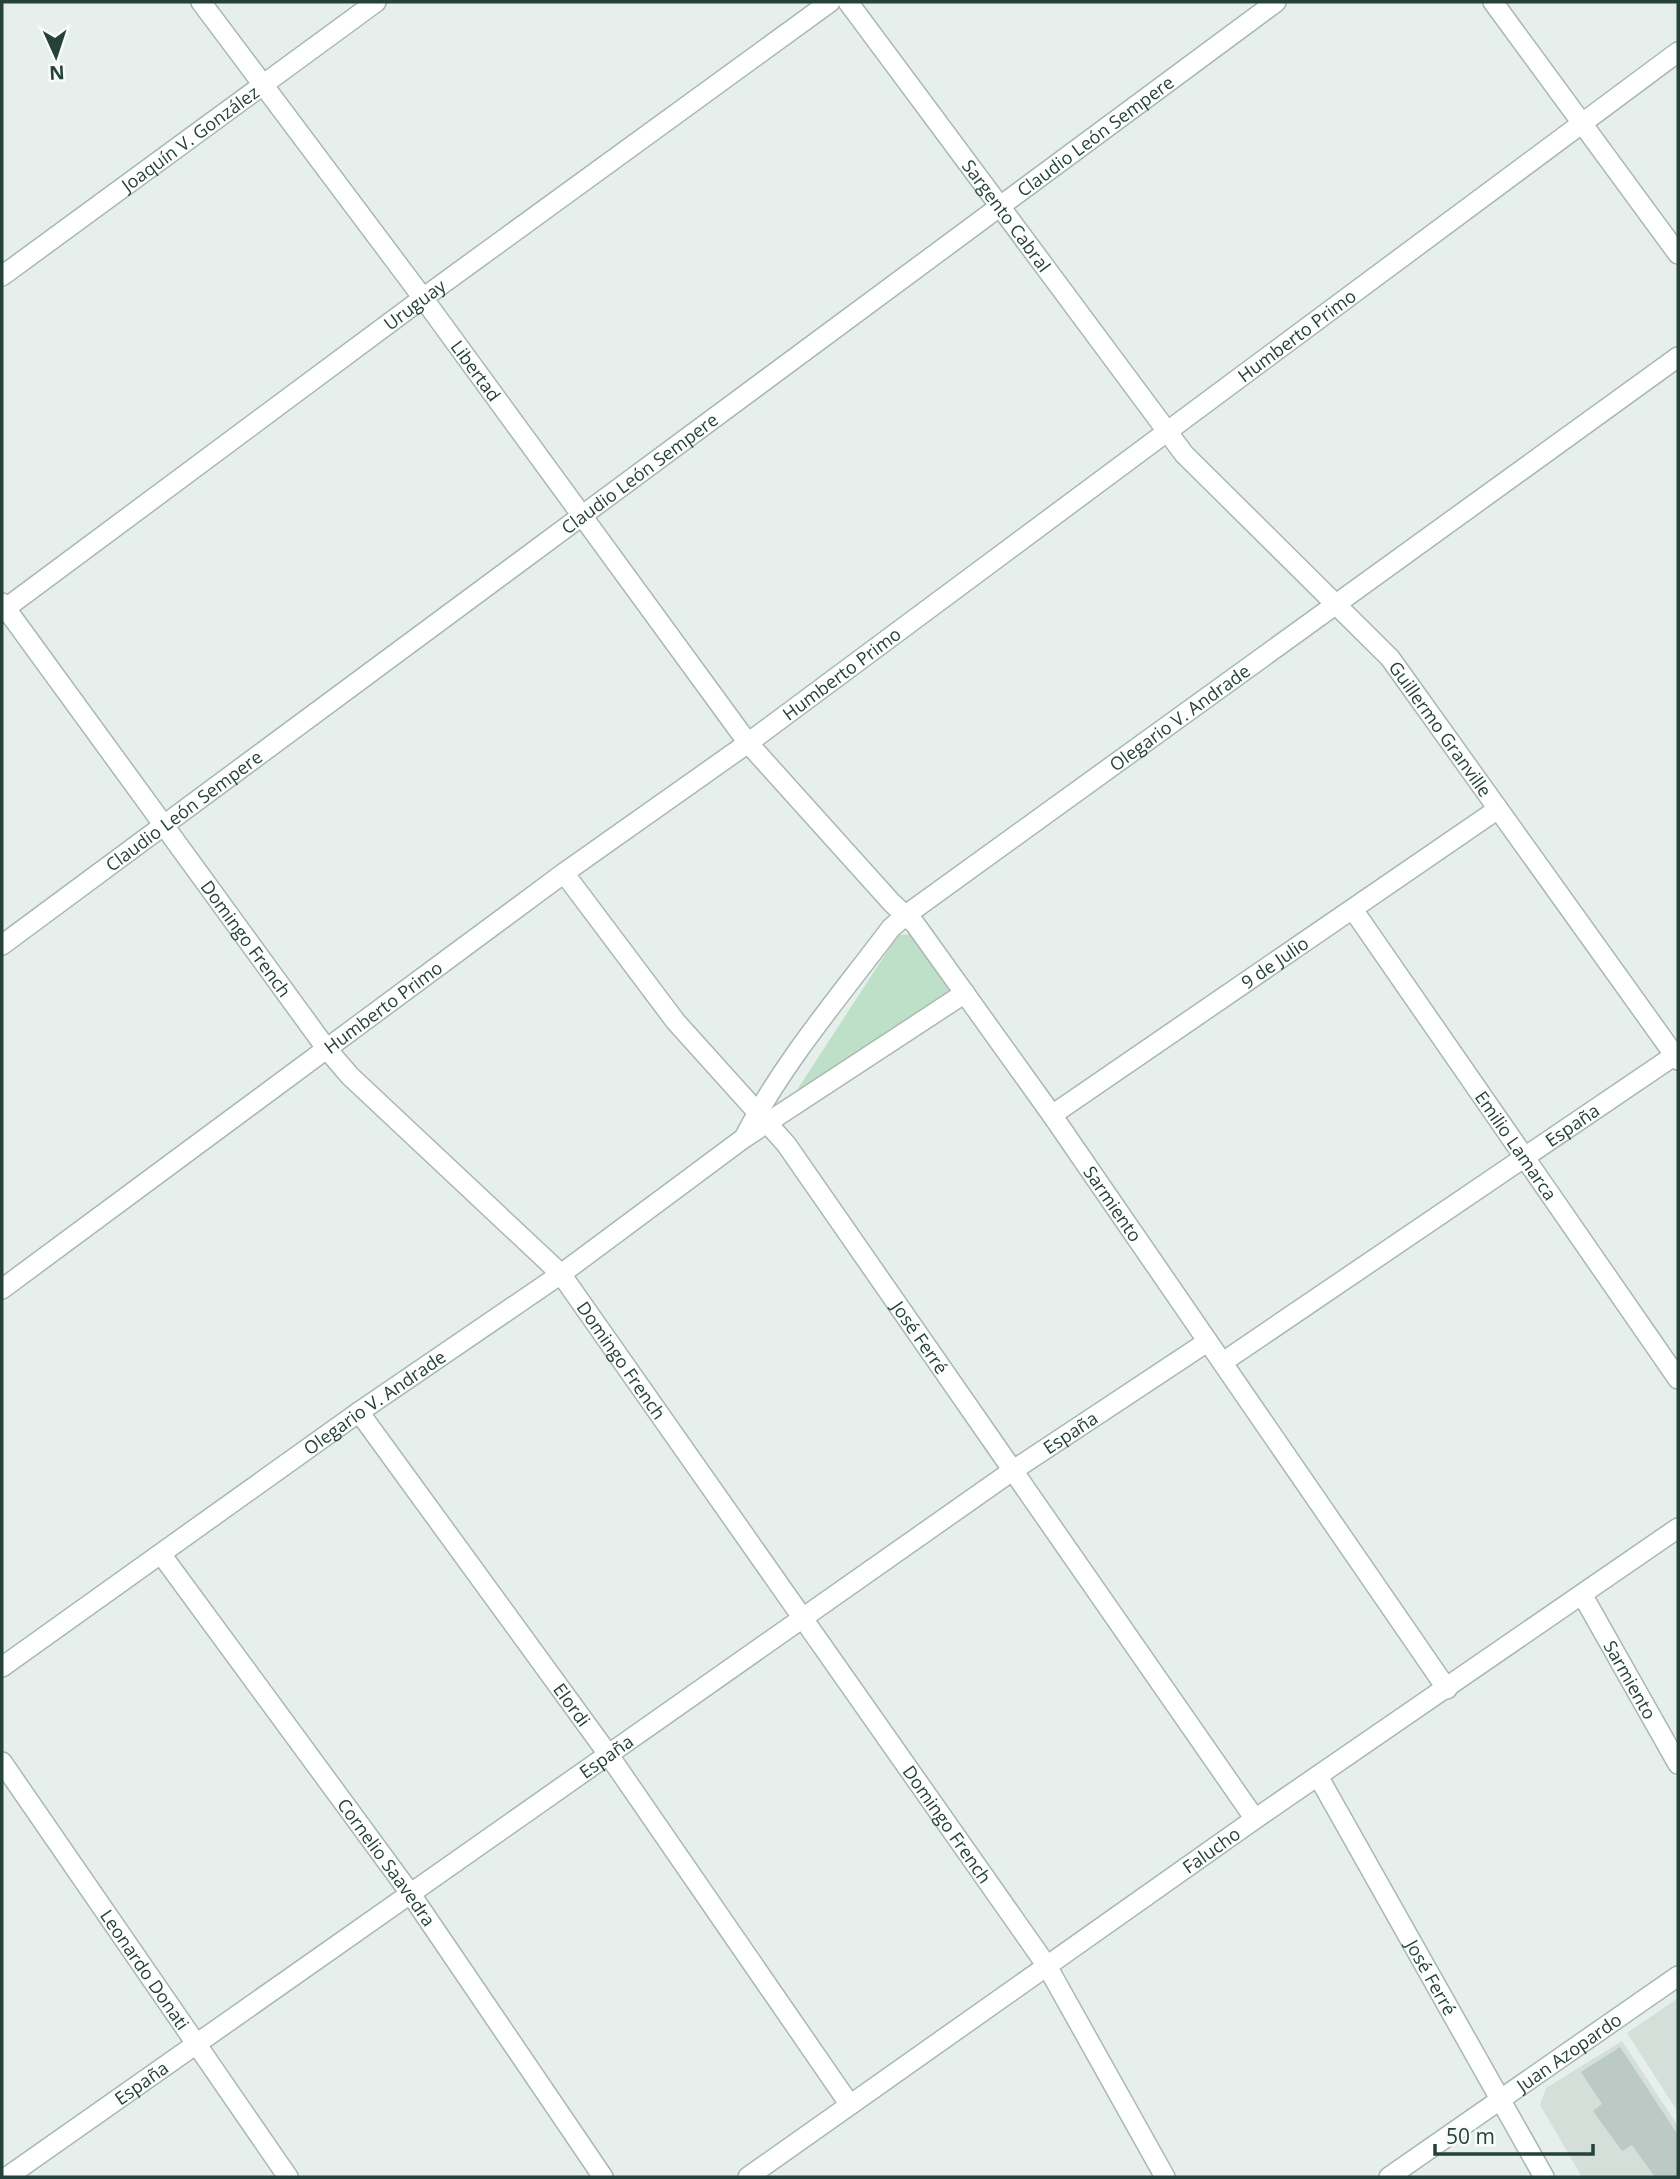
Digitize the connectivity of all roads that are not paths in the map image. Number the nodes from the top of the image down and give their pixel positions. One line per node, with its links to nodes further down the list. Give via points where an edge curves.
1 (201, 2): 8 (street, Libertad)
2 (376, 2): 8 (street, Joaquín V. González)
3 (830, 2): 13 (street, Uruguay)
4 (848, 2): 10 (street, Sargento Cabral)
5 (1276, 2): 10 (street, Claudio León Sempere)
6 (1493, 2): 9 (street)
7 (1678, 51): 9 (street, Humberto Primo)
8 (262, 87): 12 (street, Joaquín V. González); 13 (street, Libertad)
9 (1582, 122): 11 (street); 15 (street, Humberto Primo)
10 (1001, 205): 15 (street, Sargento Cabral); 16 (street, Claudio León Sempere)
11 (1678, 254)
12 (2, 276)
13 (423, 298): 16 (street, Libertad); 18 (street, Uruguay)
14 (1678, 357): 17 (street, Olegario V. Andrade)
15 (1166, 430): 17 (street, Guillermo Granville, via 1201,473); 19 (street, Humberto Primo)
16 (581, 516): 19 (street, Libertad); 21 (street, Claudio León Sempere)
17 (1337, 605): 20 (street, Guillermo Granville, via 1390,658); 24 (street, Olegario V. Andrade)
18 (3, 607): 21 (street, Domingo French)
19 (748, 743): 22 (street, Humberto Primo); 24 (street, Sarmiento)
20 (1498, 809): 23 (street, 9 de Julio); 28 (street, Guillermo Granville)
21 (166, 825): 25 (street, Claudio León Sempere); 27 (street, Domingo French)
22 (564, 873): 27 (street, Humberto Primo); 30 (street, José Ferré, via 676,1022)
23 (1354, 911): 29 (street, 9 de Julio); 31 (street, Emilio Lamarca)
24 (906, 915): 26 (street, Sarmiento); 30 (street, Olegario V. Andrade, via 891,928 834,1005)
25 (2, 945)
26 (965, 993): 29 (street, Sarmiento); 30 (street, Olegario V. Andrade)
27 (326, 1048): 32 (street, Domingo French, via 350,1076); 33 (street, Humberto Primo)
28 (1677, 1056): 31 (street, España)
29 (1052, 1115): 34 (street, Sarmiento)
30 (763, 1118): 32 (street, Olegario V. Andrade, via 744,1138); 38 (street, José Ferré)
31 (1527, 1158): 35 (street, España); 36 (street, Emilio Lamarca)
32 (561, 1274): 37 (street, Olegario V. Andrade); 42 (street, Domingo French)
33 (2, 1289)
34 (1207, 1342): 35 (street, Sarmiento); 38 (street, España)
35 (1223, 1362): 44 (street, Sarmiento)
36 (1678, 1379)
37 (359, 1412): 40 (street, Olegario V. Andrade); 45 (street, Elordi)
38 (1012, 1471): 42 (street, España); 49 (street, José Ferré)
39 (1678, 1528): 41 (street, Falucho)
40 (161, 1554): 43 (street, Olegario V. Andrade); 50 (street, Cornelio Saavedra)
41 (1583, 1596): 44 (street, Falucho); 47 (street, Sarmiento)
42 (803, 1617): 45 (street, España); 51 (street, Domingo French)
43 (2, 1667)
44 (1447, 1689): 48 (street, Falucho)
45 (608, 1754): 50 (street, España); 55 (street, Elordi)
46 (2, 1762): 53 (street, Leonardo Donati)
47 (1678, 1764)
48 (1318, 1776): 49 (street, Falucho); 54 (street, José Ferré)
49 (1255, 1819): 51 (street, Falucho)
50 (410, 1893): 53 (street, España); 58 (street, Cornelio Saavedra)
51 (1047, 1966): 55 (street, Falucho); 60 (street, Domingo French)
52 (1678, 1976): 54 (street, Juan Azopardo)
53 (195, 2043): 56 (street, España); 57 (street, Leonardo Donati)
54 (1499, 2101): 61 (street, Juan Azopardo); 62 (street, José Ferré)
55 (850, 2105): 59 (street, Falucho)
56 (7, 2177)
57 (288, 2177)
58 (603, 2177)
59 (748, 2177)
60 (1165, 2177)
61 (1389, 2177)
62 (1544, 2177)

